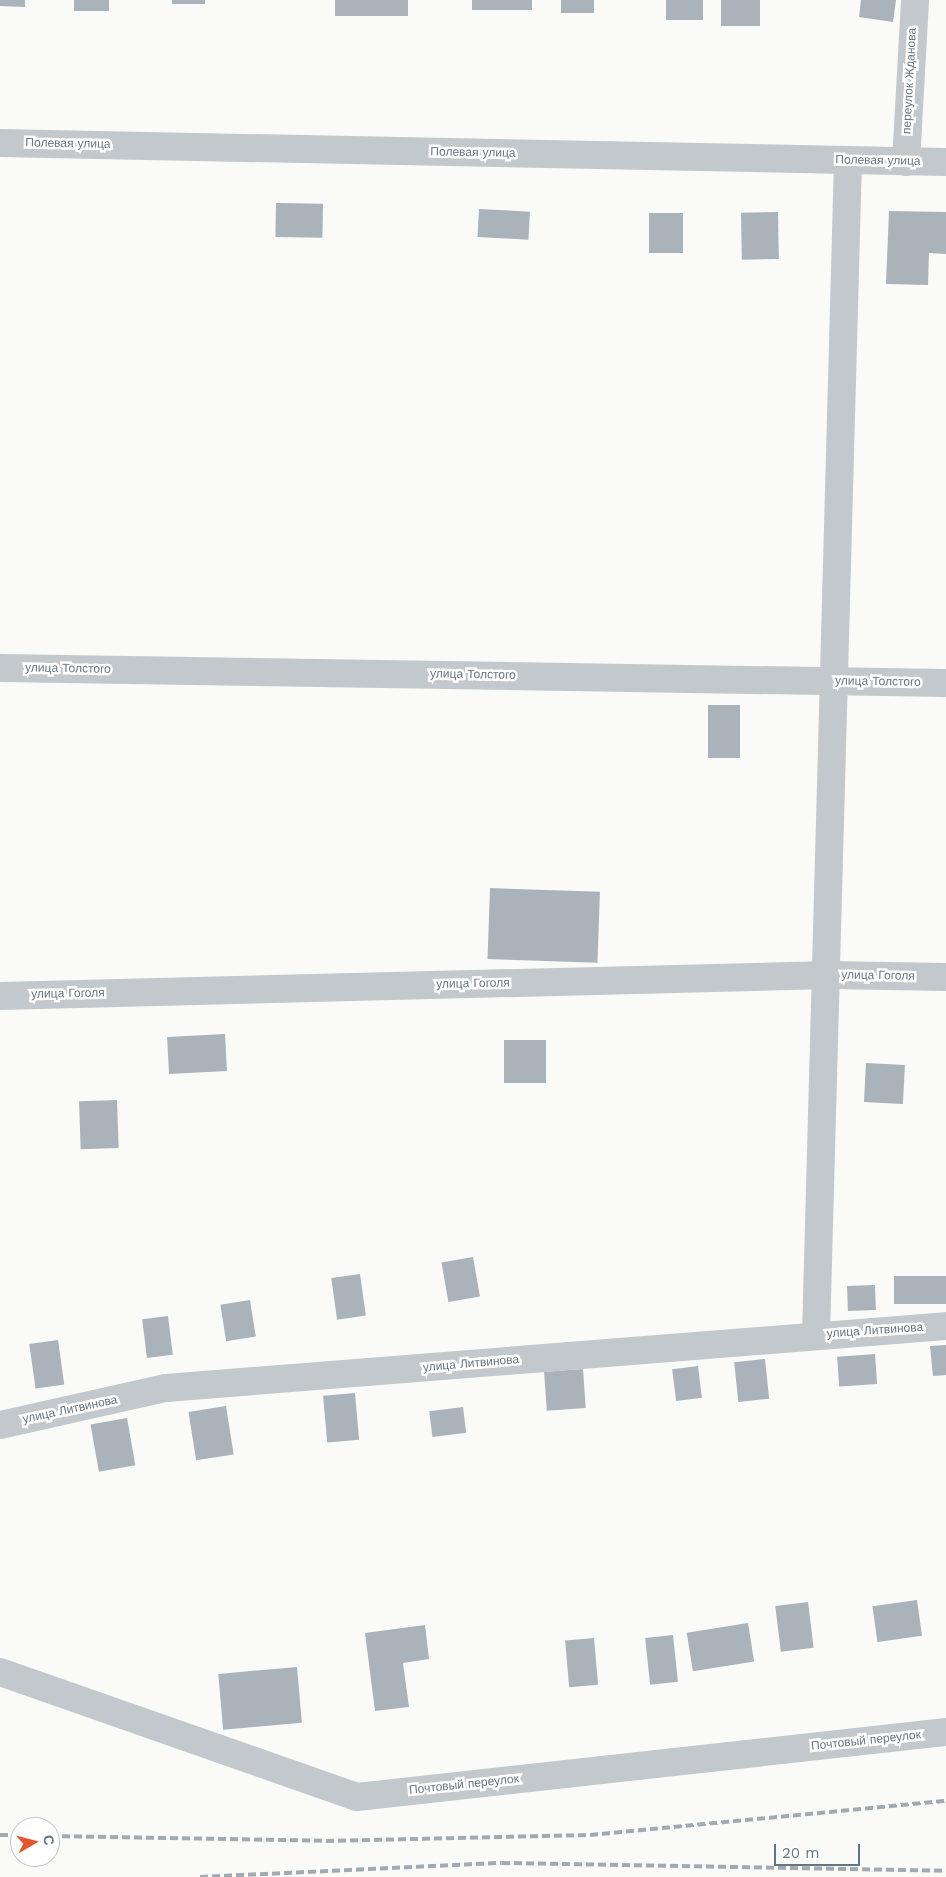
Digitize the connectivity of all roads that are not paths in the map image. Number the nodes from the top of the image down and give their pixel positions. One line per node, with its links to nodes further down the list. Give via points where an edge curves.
1 (915, 0): 4 (street, переулок Жданова)
2 (0, 143): 3 (street, Полевая улица)
3 (848, 161): 4 (street, Полевая улица); 7 (street)
4 (906, 162): 5 (street, Полевая улица)
5 (946, 162)
6 (0, 668): 7 (street, улица Толстого)
7 (835, 681): 8 (street, улица Толстого); 9 (street)
8 (946, 683)
9 (829, 975): 10 (street, улица Гоголя); 11 (street, улица Гоголя); 13 (street)
10 (946, 977)
11 (0, 996)
12 (946, 1326): 13 (street, улица Литвинова)
13 (816, 1335): 14 (street, улица Литвинова, via 166,1388)
14 (0, 1425)
15 (0, 1672): 16 (street, Почтовый переулок, via 356,1797)
16 (946, 1732)

